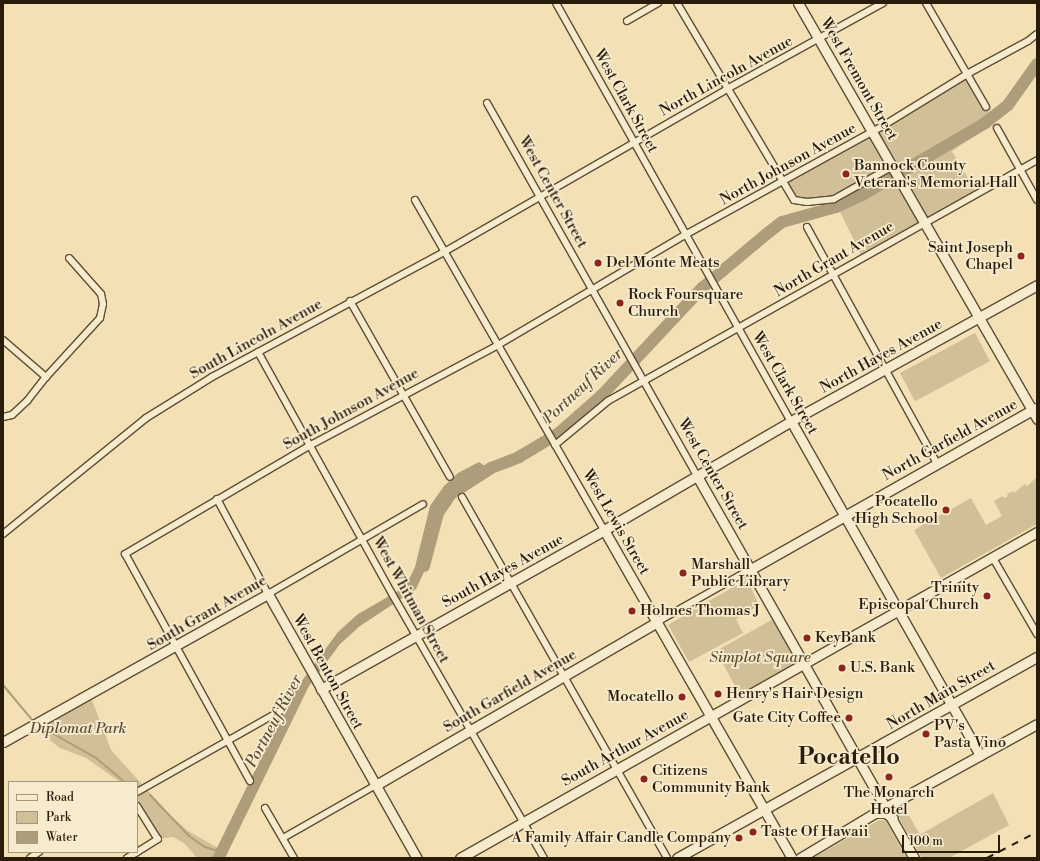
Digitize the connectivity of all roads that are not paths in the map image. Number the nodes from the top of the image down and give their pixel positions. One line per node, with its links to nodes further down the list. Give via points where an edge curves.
1 (556, 3): 16 (street, West Clark Street)
2 (658, 3): 7 (street)
3 (677, 3): 11 (street)
4 (798, 3): 9 (street, West Fremont Street)
5 (883, 3): 9 (street, North Lincoln Avenue)
6 (926, 3): 10 (street)
7 (627, 21)
8 (1037, 34): 10 (street, North Johnson Avenue)
9 (820, 39): 11 (street, North Lincoln Avenue); 15 (street, West Fremont Street)
10 (967, 74): 13 (street); 15 (street, North Johnson Avenue)
11 (727, 89): 16 (street, North Lincoln Avenue); 20 (street)
12 (487, 103): 21 (street, West Center Street)
13 (986, 107)
14 (997, 128): 19 (street)
15 (874, 131): 18 (street, West Fremont Street); 20 (street, North Johnson Avenue)
16 (633, 143): 21 (street, North Lincoln Avenue); 26 (street, West Clark Street)
17 (1037, 160): 19 (street, North Grant Avenue)
18 (894, 166): 20 (street, via 834,198 807,202 794,200); 24 (street, West Fremont Street)
19 (1020, 170): 23 (street); 24 (street, North Grant Avenue)
20 (781, 183): 26 (street, North Johnson Avenue)
21 (541, 197): 27 (street, South Lincoln Avenue); 31 (street, West Center Street)
22 (415, 200): 27 (street, West Lewis Street)
23 (1037, 200)
24 (926, 223): 29 (street, North Grant Avenue); 33 (street, West Fremont Street)
25 (807, 227): 29 (street)
26 (685, 235): 31 (street, North Johnson Avenue); 34 (street, West Clark Street)
27 (444, 252): 32 (street, South Lincoln Avenue); 36 (street, West Lewis Street)
28 (69, 258): 39 (street, via 100,294 103,304 100,318)
29 (833, 275): 34 (street, North Grant Avenue); 38 (street)
30 (1037, 285): 33 (street, North Hayes Avenue)
31 (593, 291): 36 (street, South Johnson Avenue); 40 (street, West Center Street)
32 (350, 301): 37 (street, South Lincoln Avenue); 41 (street)
33 (980, 318): 38 (street, North Hayes Avenue); 42 (street, West Fremont Street)
34 (738, 328): 40 (street, North Grant Avenue); 45 (street, West Clark Street)
35 (3, 340): 39 (street)
36 (498, 345): 41 (street, South Johnson Avenue); 46 (street, West Lewis Street)
37 (258, 352): 47 (street, West Whitman Street); 57 (street, South Lincoln Avenue, via 146,418)
38 (886, 370): 45 (street, North Hayes Avenue); 48 (street)
39 (46, 377): 43 (street, via 12,415)
40 (644, 382): 46 (street, via 608,401); 49 (street, West Center Street)
41 (402, 395): 47 (street, South Johnson Avenue); 50 (street)
42 (1034, 409): 44 (street, West Fremont Street); 48 (street, North Garfield Avenue)
43 (3, 417)
44 (1037, 419)
45 (791, 421): 49 (street, North Hayes Avenue); 54 (street, West Clark Street)
46 (555, 445): 55 (street, West Lewis Street)
47 (309, 446): 52 (street, South Johnson Avenue); 58 (street, West Whitman Street)
48 (938, 463): 54 (street, North Garfield Avenue)
49 (697, 476): 55 (street, South Hayes Avenue); 60 (street, West Center Street)
50 (450, 477)
51 (462, 497): 61 (street)
52 (217, 499): 62 (street, West Benton Street); 67 (street, South Johnson Avenue, via 125,554)
53 (423, 504): 58 (street, South Grant Avenue)
54 (844, 516): 60 (street, North Garfield Avenue); 63 (street, West Clark Street)
55 (604, 530): 61 (street, South Hayes Avenue); 64 (street, West Lewis Street)
56 (1037, 532): 59 (street, South Arthur Avenue)
57 (3, 534)
58 (362, 539): 62 (street, South Grant Avenue); 66 (street, West Whitman Street)
59 (993, 558): 63 (street, South Arthur Avenue); 65 (street)
60 (751, 569): 64 (street, South Garfield Avenue); 69 (street, West Center Street)
61 (510, 583): 66 (street, South Hayes Avenue); 70 (street)
62 (268, 594): 67 (street, South Grant Avenue); 71 (street, West Benton Street)
63 (898, 611): 69 (street, South Arthur Avenue); 72 (street, West Clark Street)
64 (657, 622): 70 (street, South Garfield Avenue); 74 (street, West Lewis Street)
65 (1037, 634)
66 (416, 636): 71 (street, South Hayes Avenue); 76 (street, West Whitman Street)
67 (176, 647): 77 (street); 78 (street, South Grant Avenue)
68 (1037, 657): 72 (street, North Main Street)
69 (803, 664): 74 (street, South Arthur Avenue); 80 (street, West Center Street)
70 (562, 677): 76 (street, South Garfield Avenue); 81 (street)
71 (319, 686): 83 (street, West Benton Street)
72 (951, 704): 79 (street, West Clark Street); 80 (street, North Main Street)
73 (280, 711): 77 (street)
74 (710, 716): 81 (street, South Arthur Avenue); 89 (street, West Lewis Street)
75 (1037, 724): 79 (street)
76 (470, 730): 83 (street, South Garfield Avenue); 92 (street, West Whitman Street)
77 (227, 741): 82 (street); 84 (street)
78 (3, 742)
79 (980, 755): 86 (street)
80 (859, 758): 85 (street, West Center Street); 89 (street, North Main Street)
81 (616, 768): 92 (street, South Arthur Avenue); 99 (street)
82 (250, 781)
83 (376, 785): 93 (street, South Garfield Avenue); 96 (street, West Benton Street)
84 (138, 791)
85 (878, 793): 86 (street, West Center Street); 90 (street, via 879,804)
86 (886, 807): 91 (street, West Center Street)
87 (138, 808): 94 (street, via 158,839)
88 (265, 808): 93 (street)
89 (764, 810): 100 (street, North Main Street); 101 (street, West Lewis Street)
90 (875, 813): 91 (street, via 885,813); 102 (street)
91 (893, 818): 103 (street, West Center Street)
92 (523, 822): 97 (street, South Arthur Avenue); 98 (street, West Whitman Street)
93 (283, 838): 95 (street)
94 (138, 851)
95 (294, 858)
96 (417, 858)
97 (460, 858)
98 (544, 858)
99 (667, 858)
100 (677, 858)
101 (792, 858)
102 (800, 858)
103 (914, 858)

